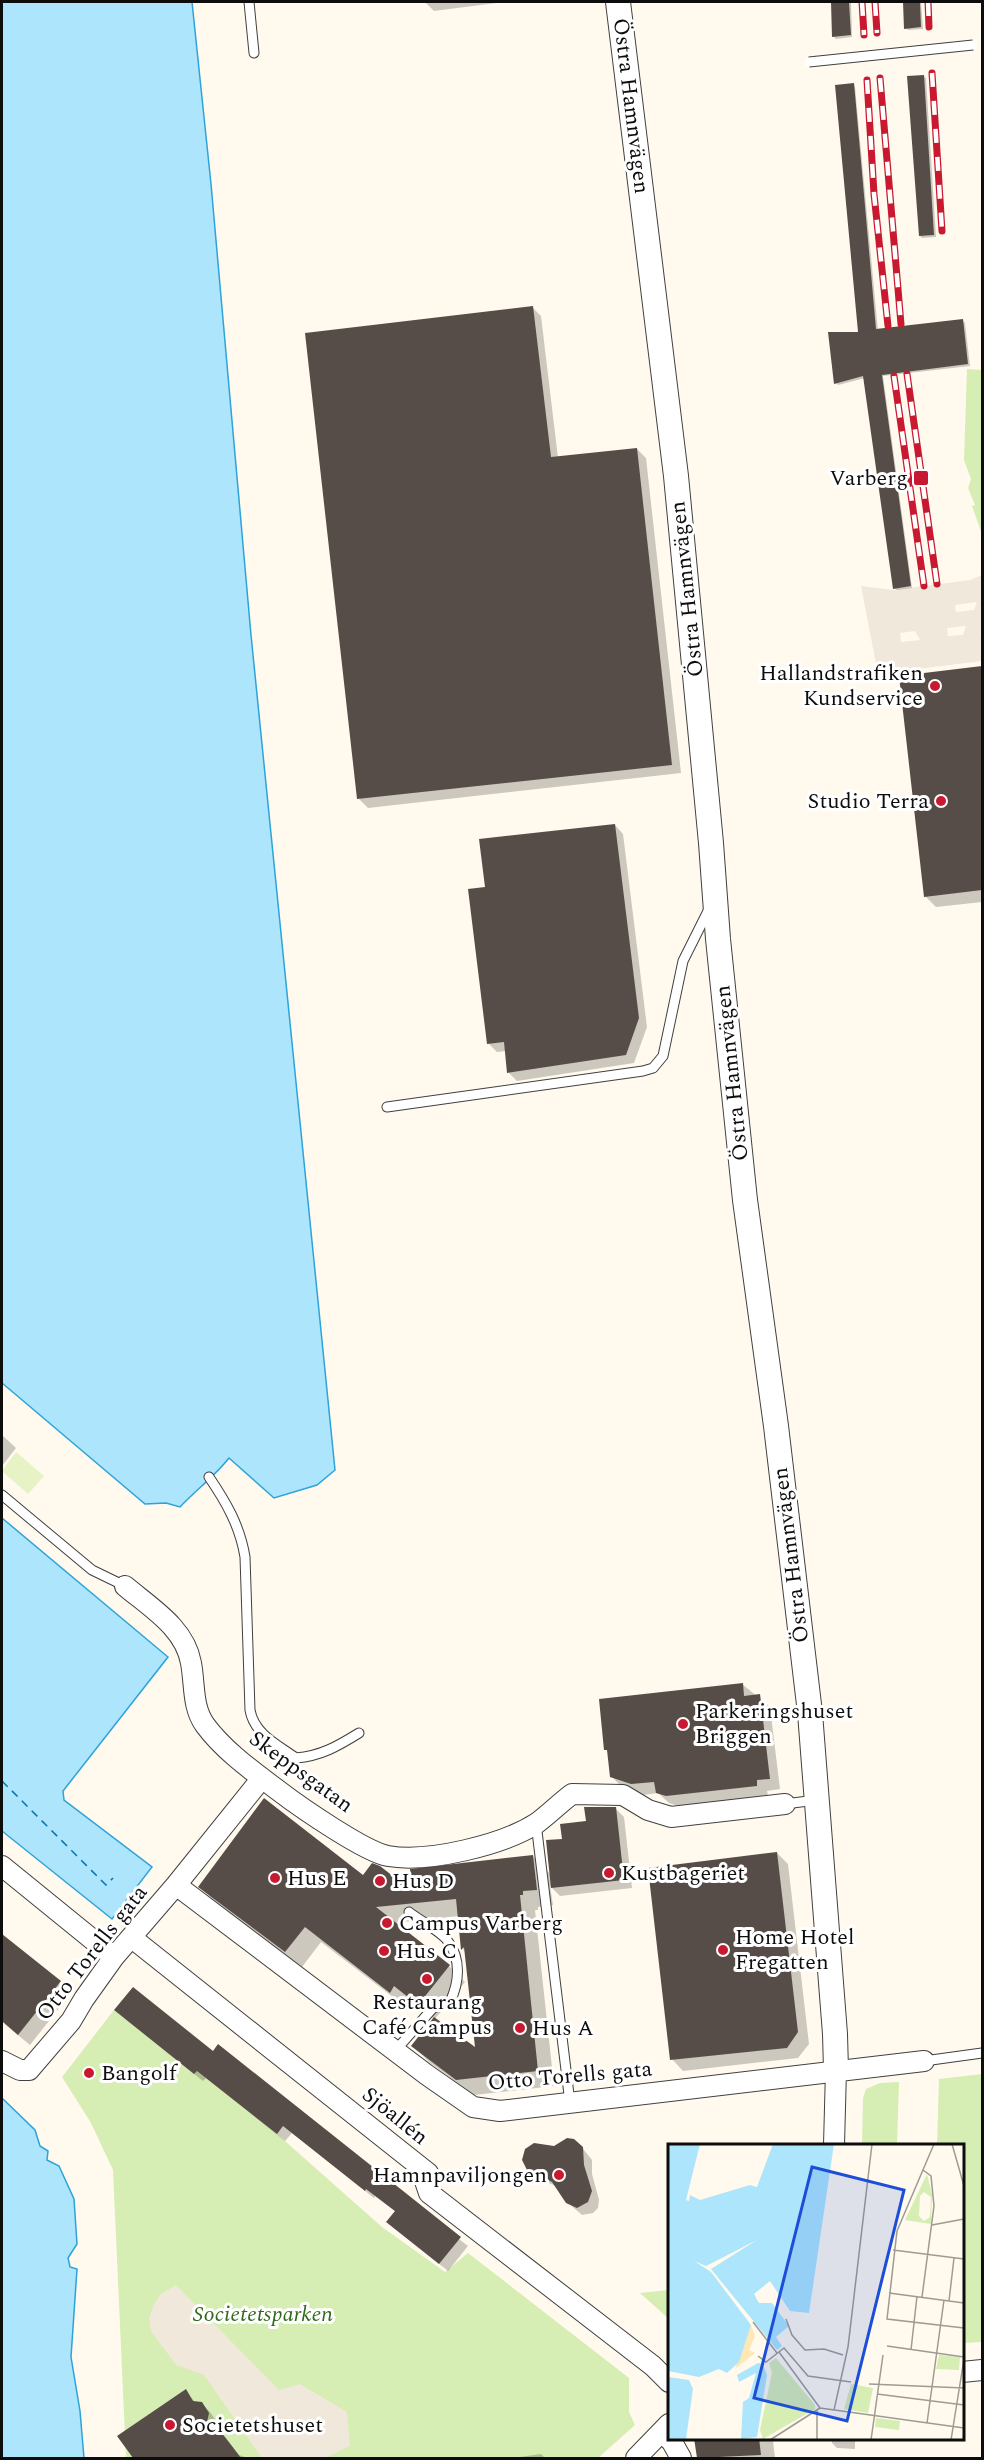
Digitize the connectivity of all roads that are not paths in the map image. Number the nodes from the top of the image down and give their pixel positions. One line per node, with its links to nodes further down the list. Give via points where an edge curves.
1 (249, 2): 4 (lane)
2 (618, 2): 6 (street, Östra Hamnvägen, via 676,476)
3 (973, 45): 5 (lane, bridge)
4 (254, 53)
5 (809, 62)
6 (715, 896): 7 (lane, via 683,961 663,1056 653,1068); 13 (street, Östra Hamnvägen, via 745,1200 776,1426)
7 (387, 1107)
8 (209, 1477): 11 (lane, via 242,1539 252,1718 261,1733 296,1758 336,1748)
9 (2, 1495): 10 (lane, via 92,1570)
10 (125, 1586): 12 (street, Skeppsgatan, via 183,1638 192,1664 200,1716 217,1738)
11 (359, 1733)
12 (262, 1778): 15 (street, Skeppsgatan, via 294,1802 386,1856 421,1858 490,1844); 17 (street)
13 (817, 1800): 14 (lane, Skeppsgatan); 25 (street, Östra Hamnvägen)
14 (785, 1804): 15 (street, Skeppsgatan, via 671,1817 648,1810 623,1795 572,1794)
15 (536, 1823): 26 (lane)
16 (2, 1866): 20 (street)
17 (176, 1885): 19 (street, Otto Torells gata); 21 (street, Otto Torells gata)
18 (409, 1912): 21 (lane, via 447,1940 458,1965 457,1987 450,2002 433,2008)
19 (132, 1938): 20 (street, Otto Torells gata); 30 (street, Sjöallén, via 428,2174 425,2181 429,2193)
20 (114, 1957): 23 (street, Otto Torells gata, via 71,2021 29,2070)
21 (395, 2051): 26 (street, Otto Torells gata, via 473,2107 500,2111)
22 (982, 2054): 24 (lane, Otto Torells gata)
23 (2, 2061)
24 (924, 2061): 25 (street, Otto Torells gata)
25 (836, 2070): 26 (street, Otto Torells gata); 27 (street, Östra Hamnvägen)
26 (570, 2103)
27 (834, 2144)
28 (982, 2370): 29 (street)
29 (963, 2372)
30 (668, 2381)
31 (666, 2428): 33 (street)
32 (671, 2439): 34 (street)
33 (636, 2458)
34 (681, 2458)

